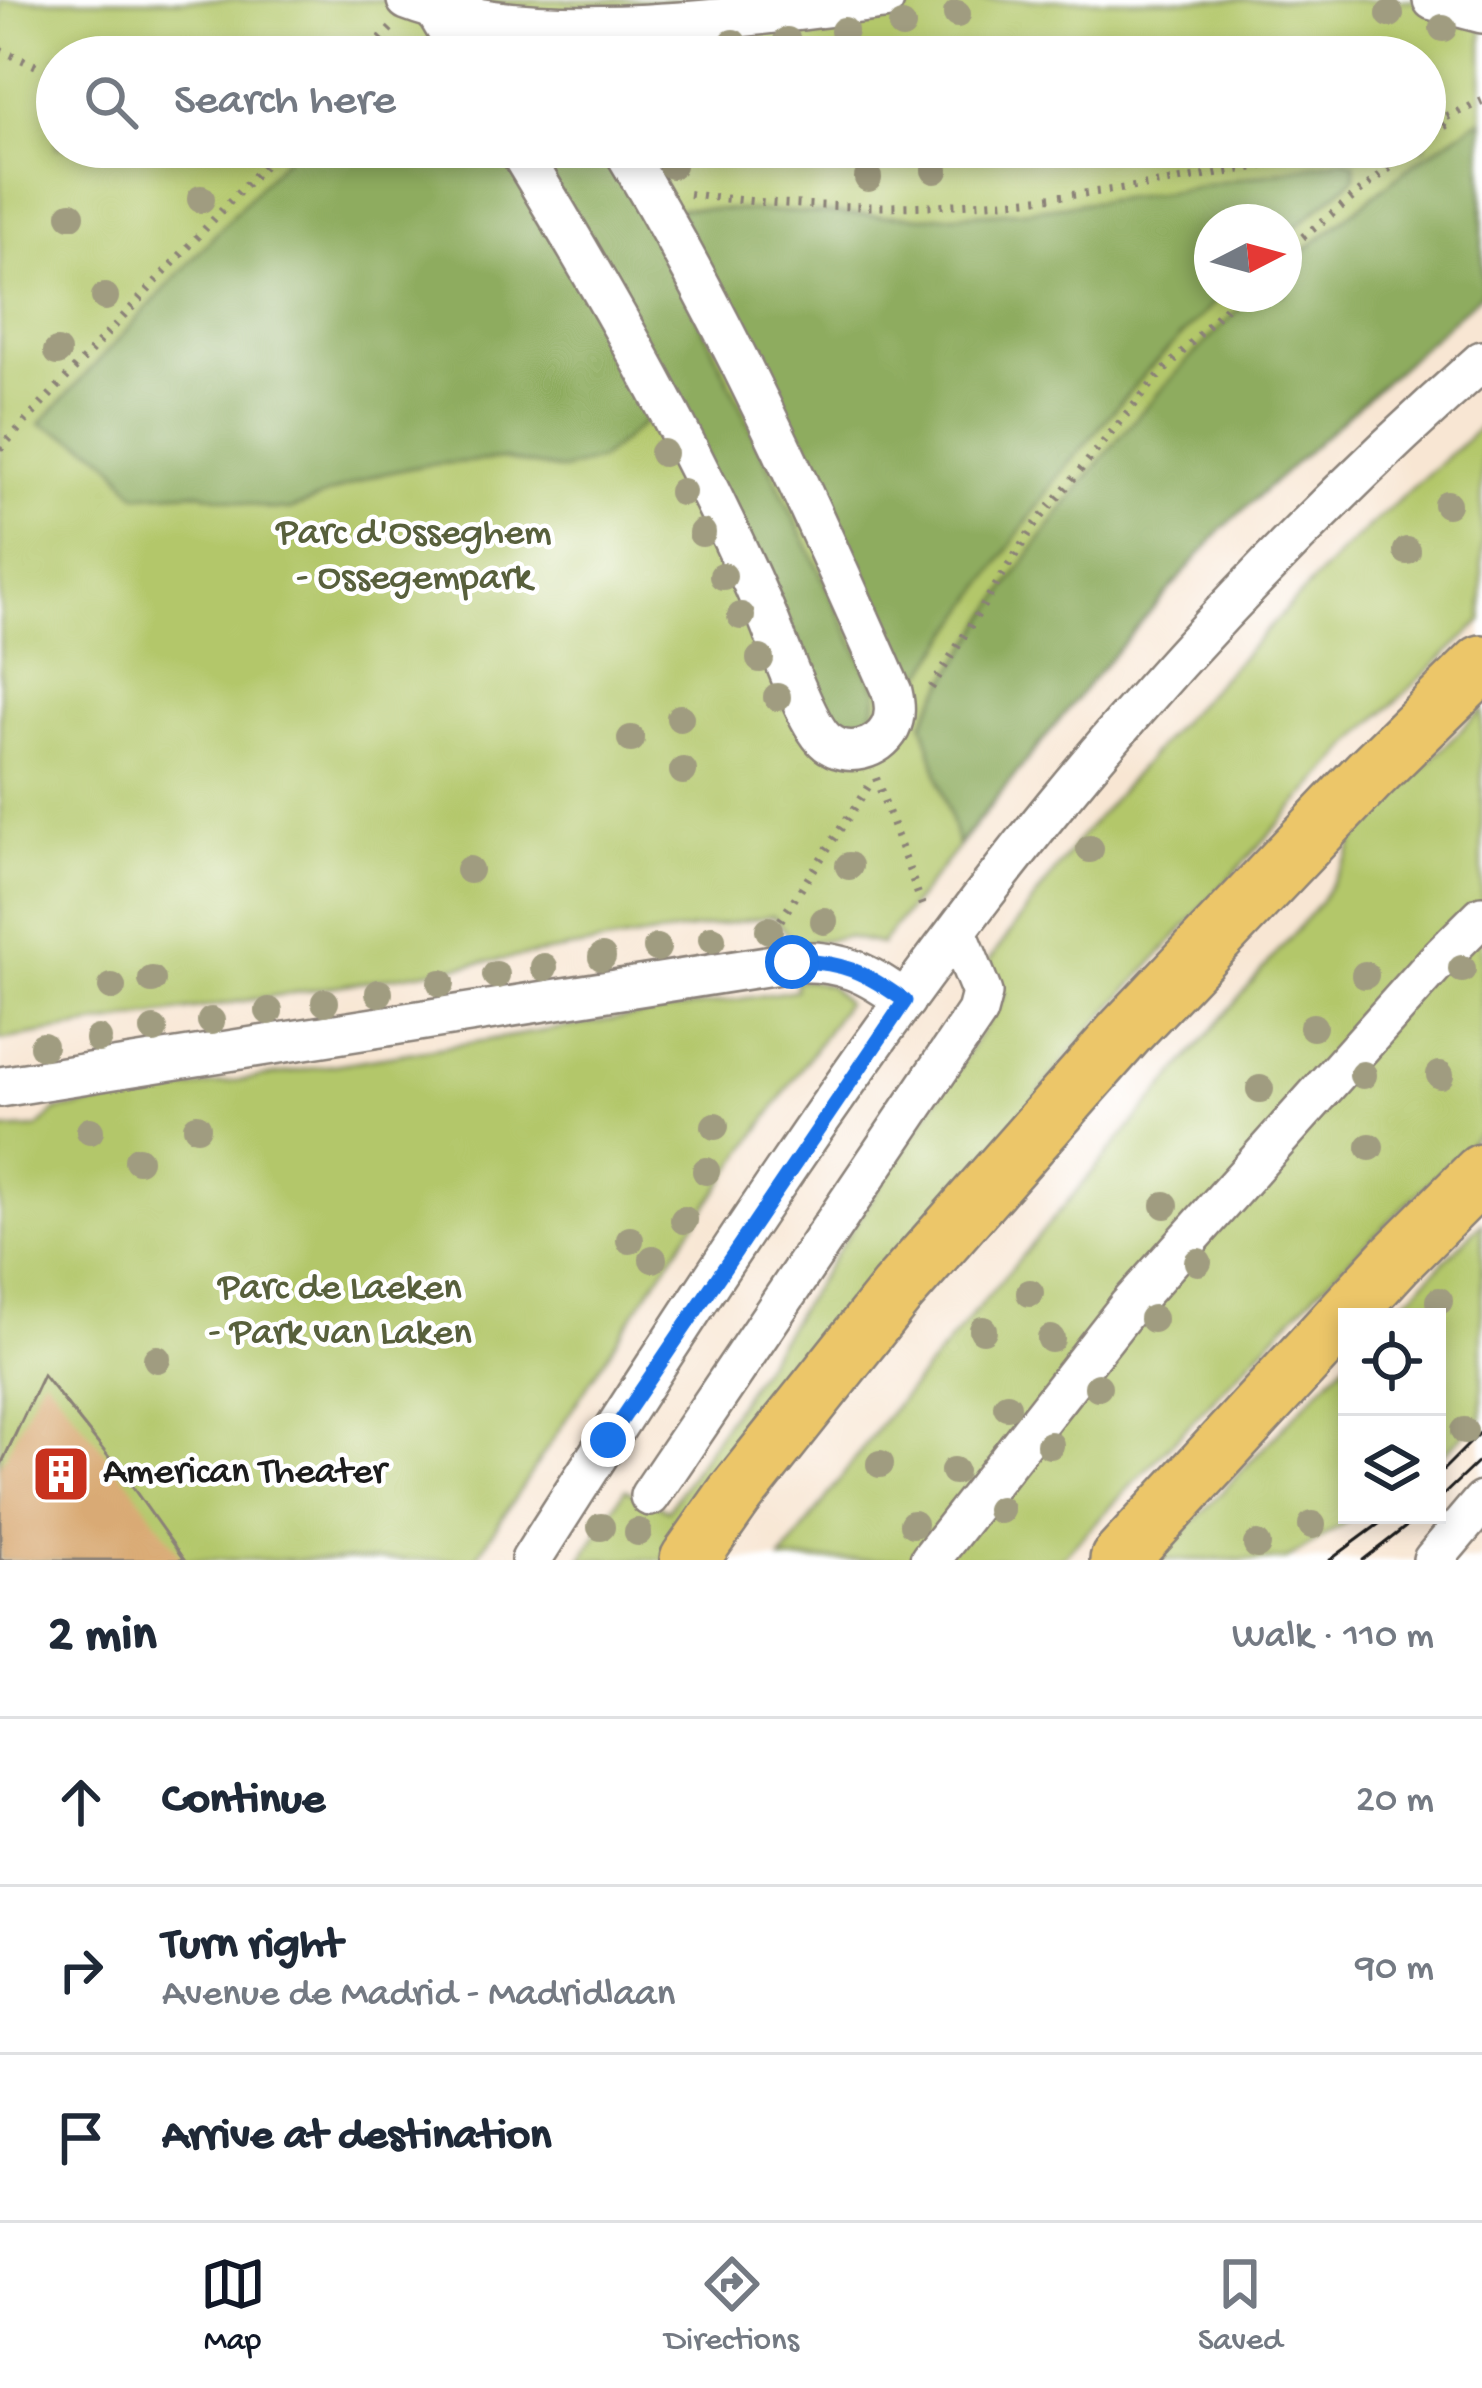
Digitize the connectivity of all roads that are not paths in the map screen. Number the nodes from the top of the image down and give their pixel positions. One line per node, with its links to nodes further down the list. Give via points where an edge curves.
1 (884, 0): 7 (street)
2 (1433, 0): 4 (street)
3 (447, 7): 5 (street); 6 (street)
4 (1482, 14)
5 (456, 36)
6 (538, 36)
7 (588, 36)
8 (530, 168): 9 (street, via 697,466 816,730 870,762 887,732 892,692 769,420)
9 (634, 168)
10 (1482, 361): 13 (street, via 1341,492 1186,654)
11 (1482, 664): 17 (highway, via 1126,1031)
12 (1482, 916): 23 (street, via 1127,1306)
13 (957, 932): 14 (street); 18 (street, via 982,993 977,1012)
14 (905, 1001): 15 (street, via 836,962 792,962); 20 (street)
15 (0, 1087)
16 (1482, 1173): 24 (highway)
17 (984, 1196): 21 (highway, via 897,1291); 22 (highway)
18 (650, 1496)
19 (1482, 1502): 25 (street)
20 (531, 1560)
21 (689, 1560)
22 (715, 1560)
23 (930, 1560)
24 (1119, 1560)
25 (1433, 1560)

